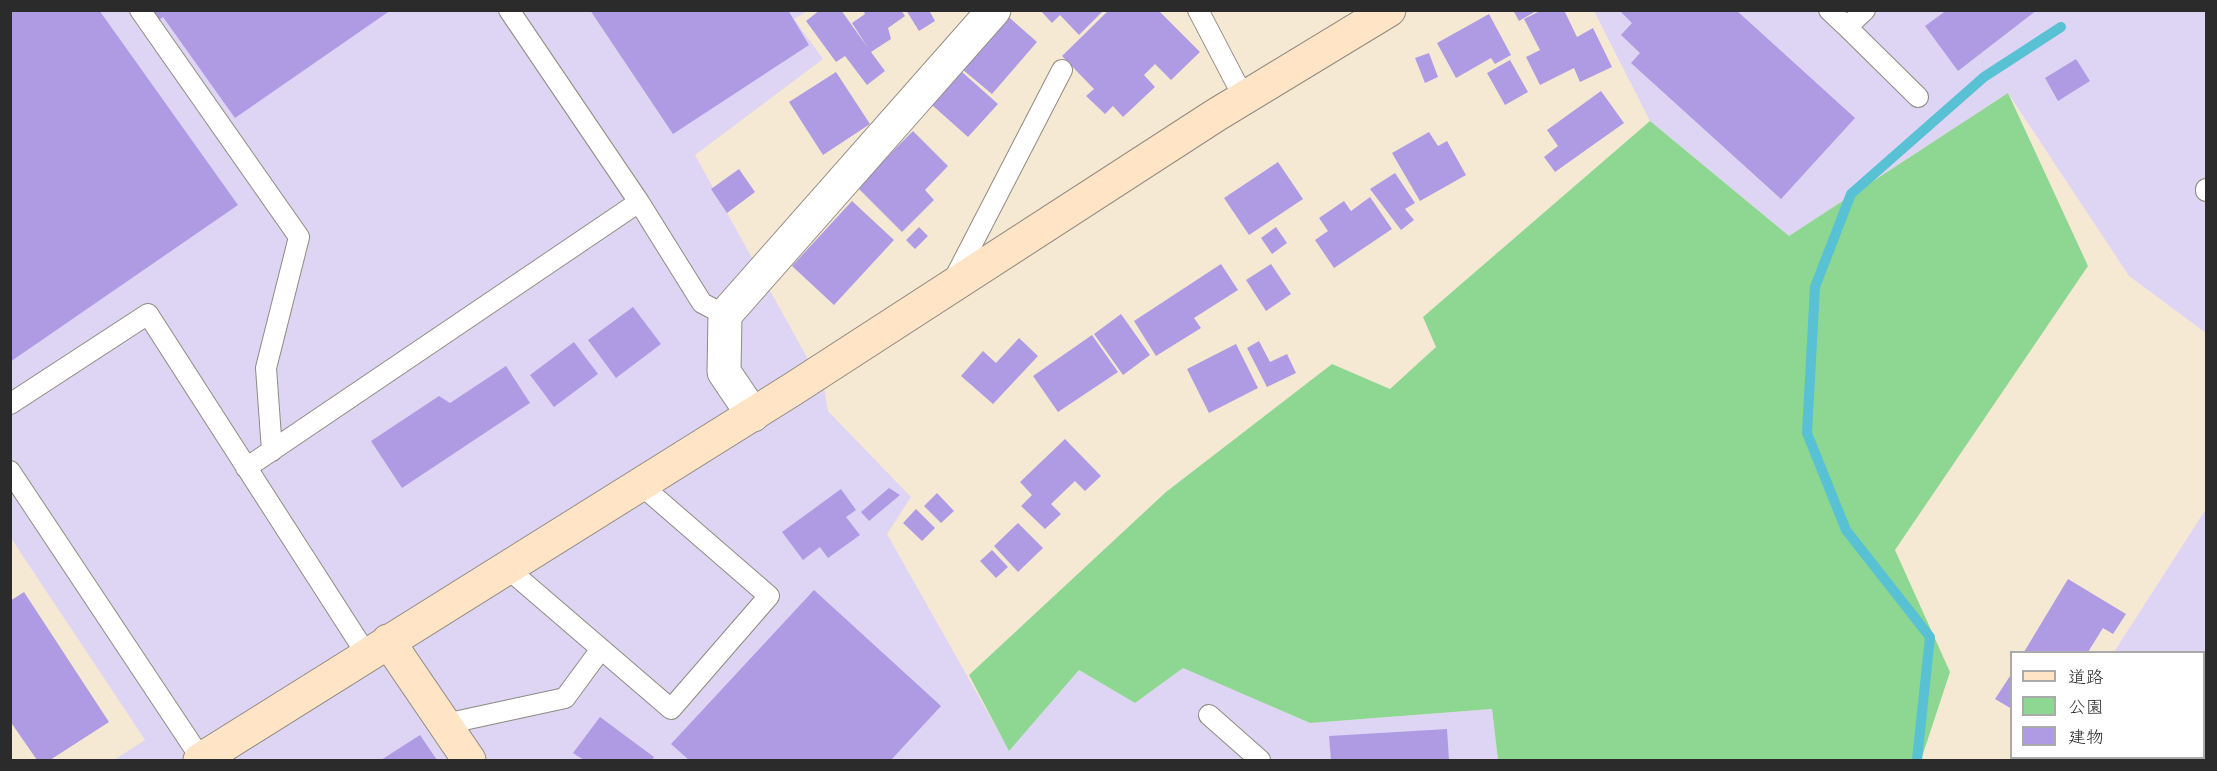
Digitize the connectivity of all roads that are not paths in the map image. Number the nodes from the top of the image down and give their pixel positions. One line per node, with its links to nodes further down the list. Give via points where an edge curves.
1 (140, 10): 17 (lane, via 298,237 266,368)
2 (509, 10): 12 (lane)
3 (994, 10): 14 (street)
4 (1198, 10): 11 (lane)
5 (1389, 10): 11 (street)
6 (1828, 10): 8 (lane)
7 (1865, 10): 8 (lane)
8 (1847, 27): 10 (lane)
9 (1062, 70): 13 (lane)
10 (1918, 97)
11 (1244, 98): 13 (street)
12 (639, 202): 14 (lane, via 702,303); 17 (lane)
13 (949, 289): 16 (street)
14 (725, 315): 16 (street, via 724,372)
15 (10, 404): 18 (lane, via 148,314)
16 (753, 415): 20 (street)
17 (272, 451): 18 (lane)
18 (246, 468): 22 (lane)
19 (10, 471): 26 (lane)
20 (641, 485): 21 (street); 23 (lane, via 769,596 671,709)
21 (507, 568): 22 (street); 23 (lane)
22 (377, 648): 25 (street); 26 (street)
23 (601, 649): 25 (lane, via 565,698)
24 (1209, 715): 28 (lane)
25 (445, 724): 27 (street)
26 (216, 756)
27 (469, 760)
28 (1260, 760)

